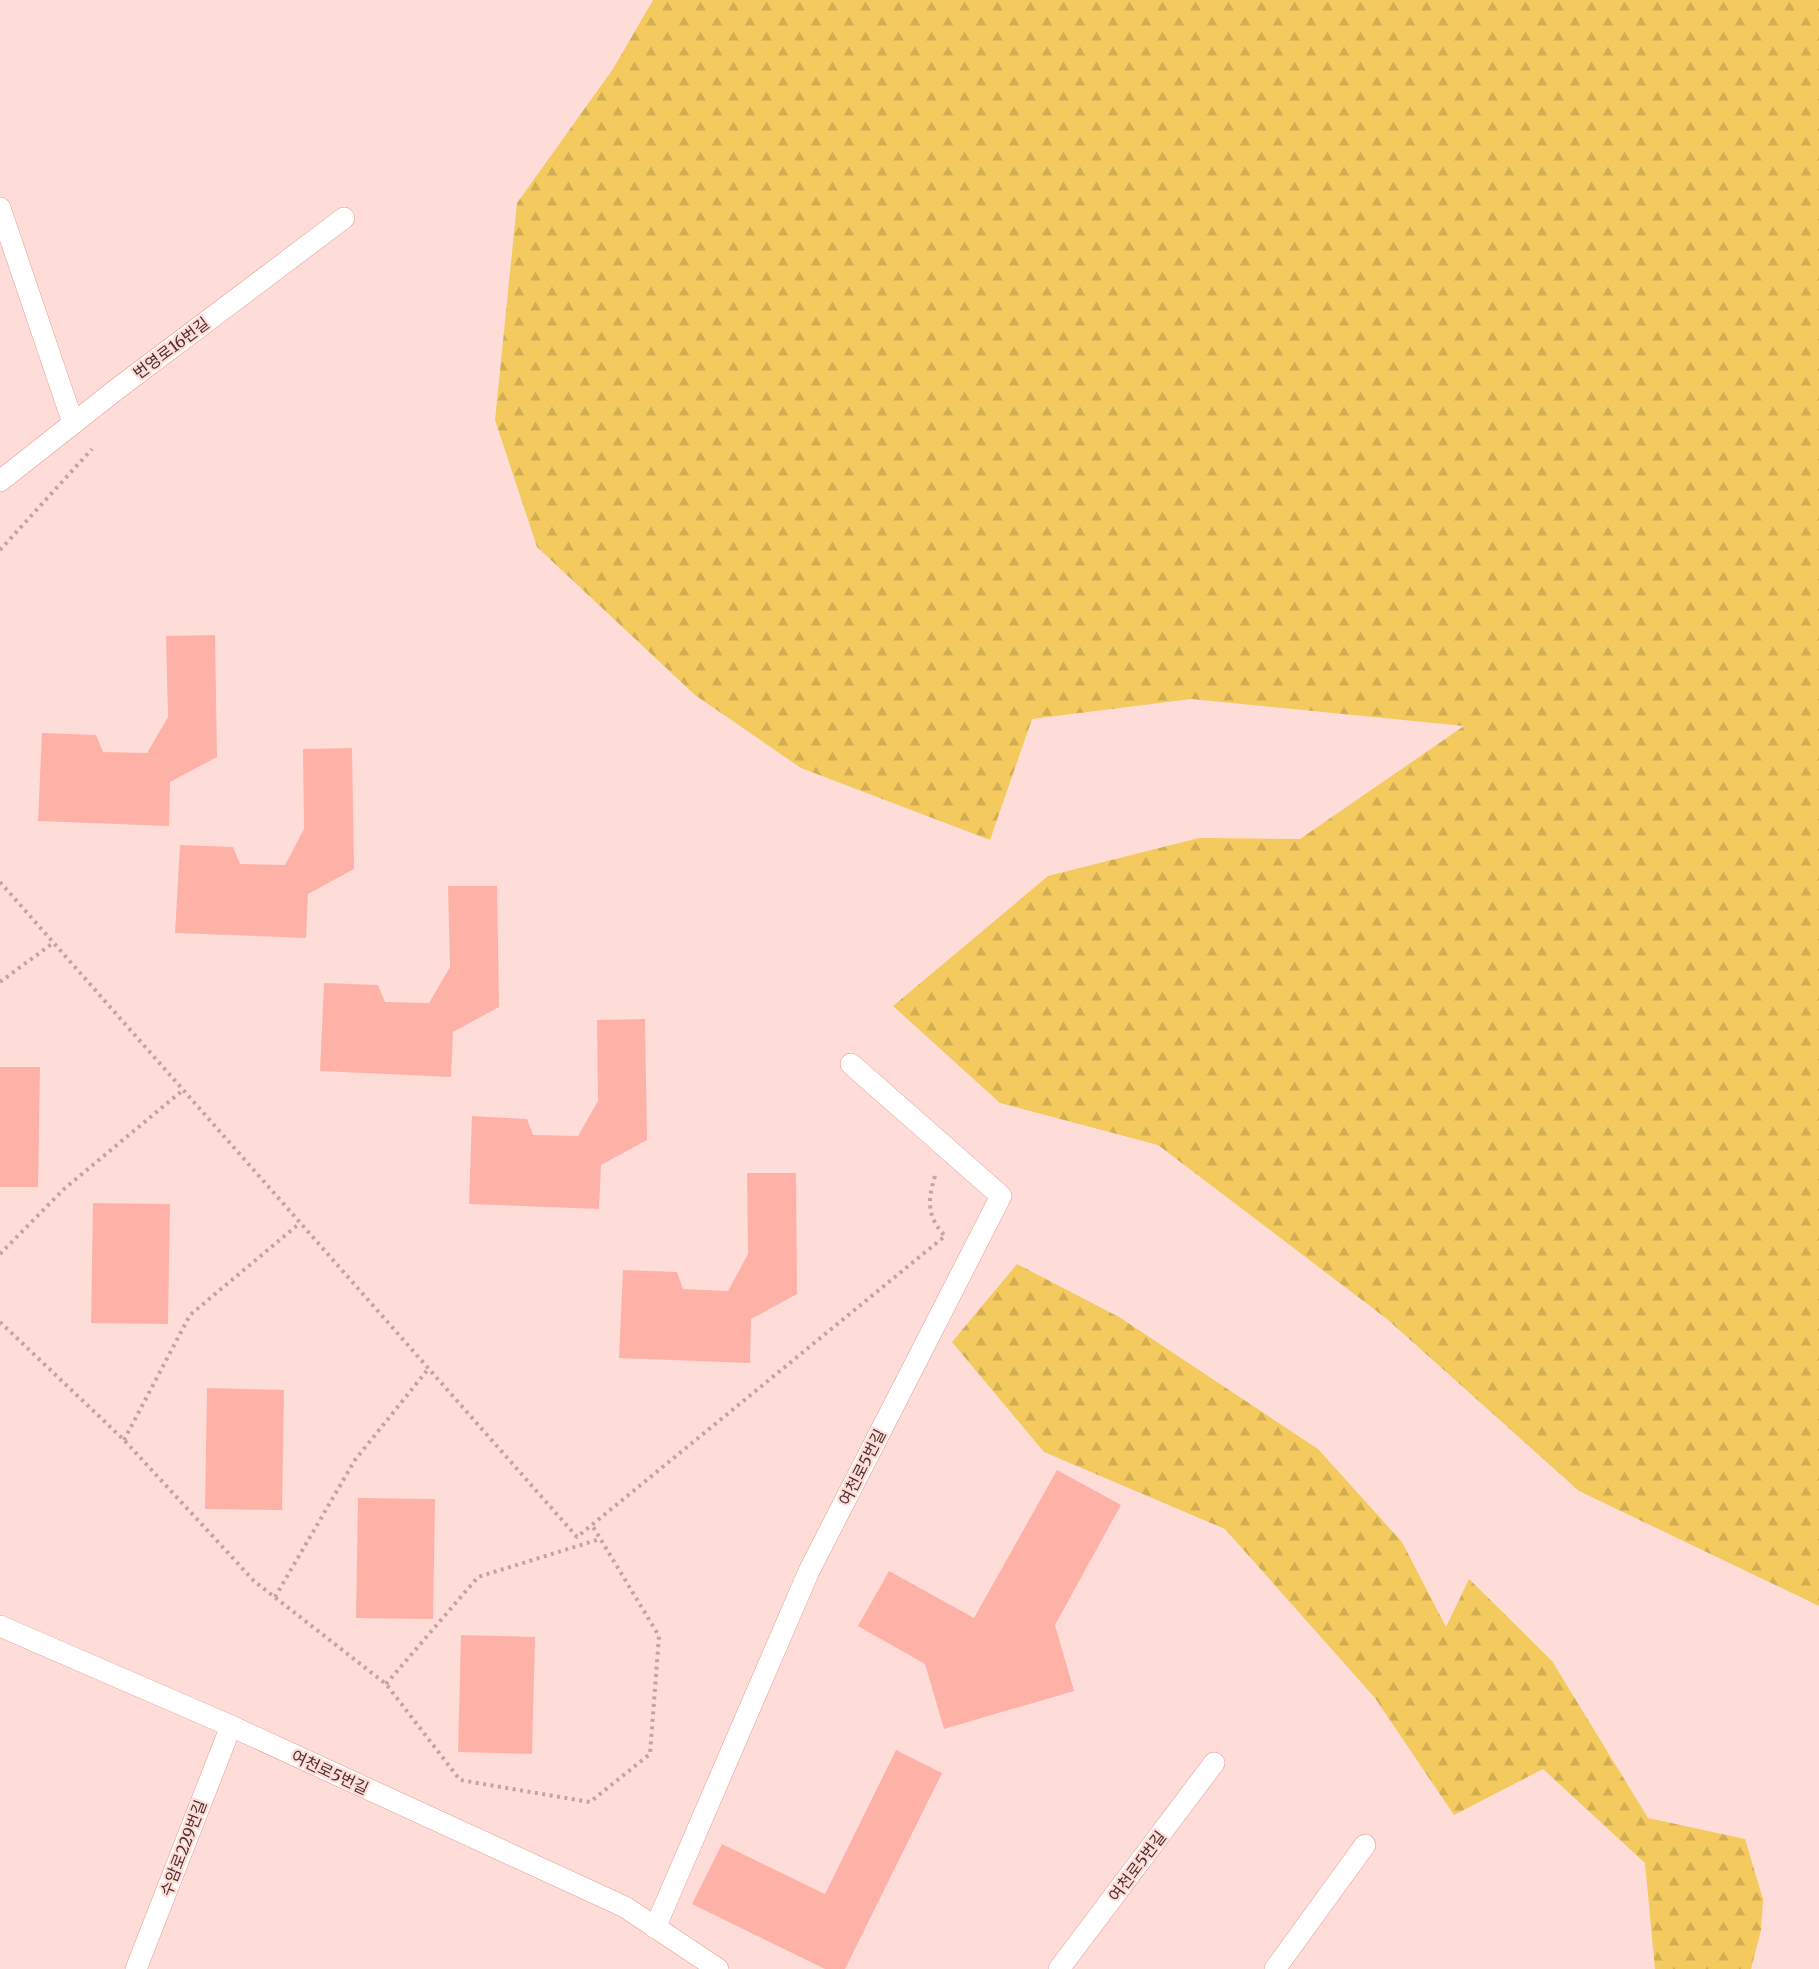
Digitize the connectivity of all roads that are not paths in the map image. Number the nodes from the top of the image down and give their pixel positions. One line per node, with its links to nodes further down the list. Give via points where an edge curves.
1 (0, 208): 3 (lane)
2 (344, 218): 3 (lane, 번영로16번길)
3 (73, 423): 4 (lane, 번영로16번길)
4 (0, 481)
5 (851, 1064): 10 (lane, 여천로5번길, via 1001,1196 809,1571)
6 (0, 1626): 7 (lane, 여천로5번길)
7 (231, 1726): 10 (lane, 여천로5번길, via 625,1907); 11 (lane, 수암로229번길)
8 (1214, 1763): 13 (lane, 여천로5번길)
9 (1365, 1845): 14 (lane)
10 (656, 1928): 12 (lane, 여천로5번길)
11 (136, 1969)
12 (718, 1969)
13 (1059, 1969)
14 (1275, 1969)

